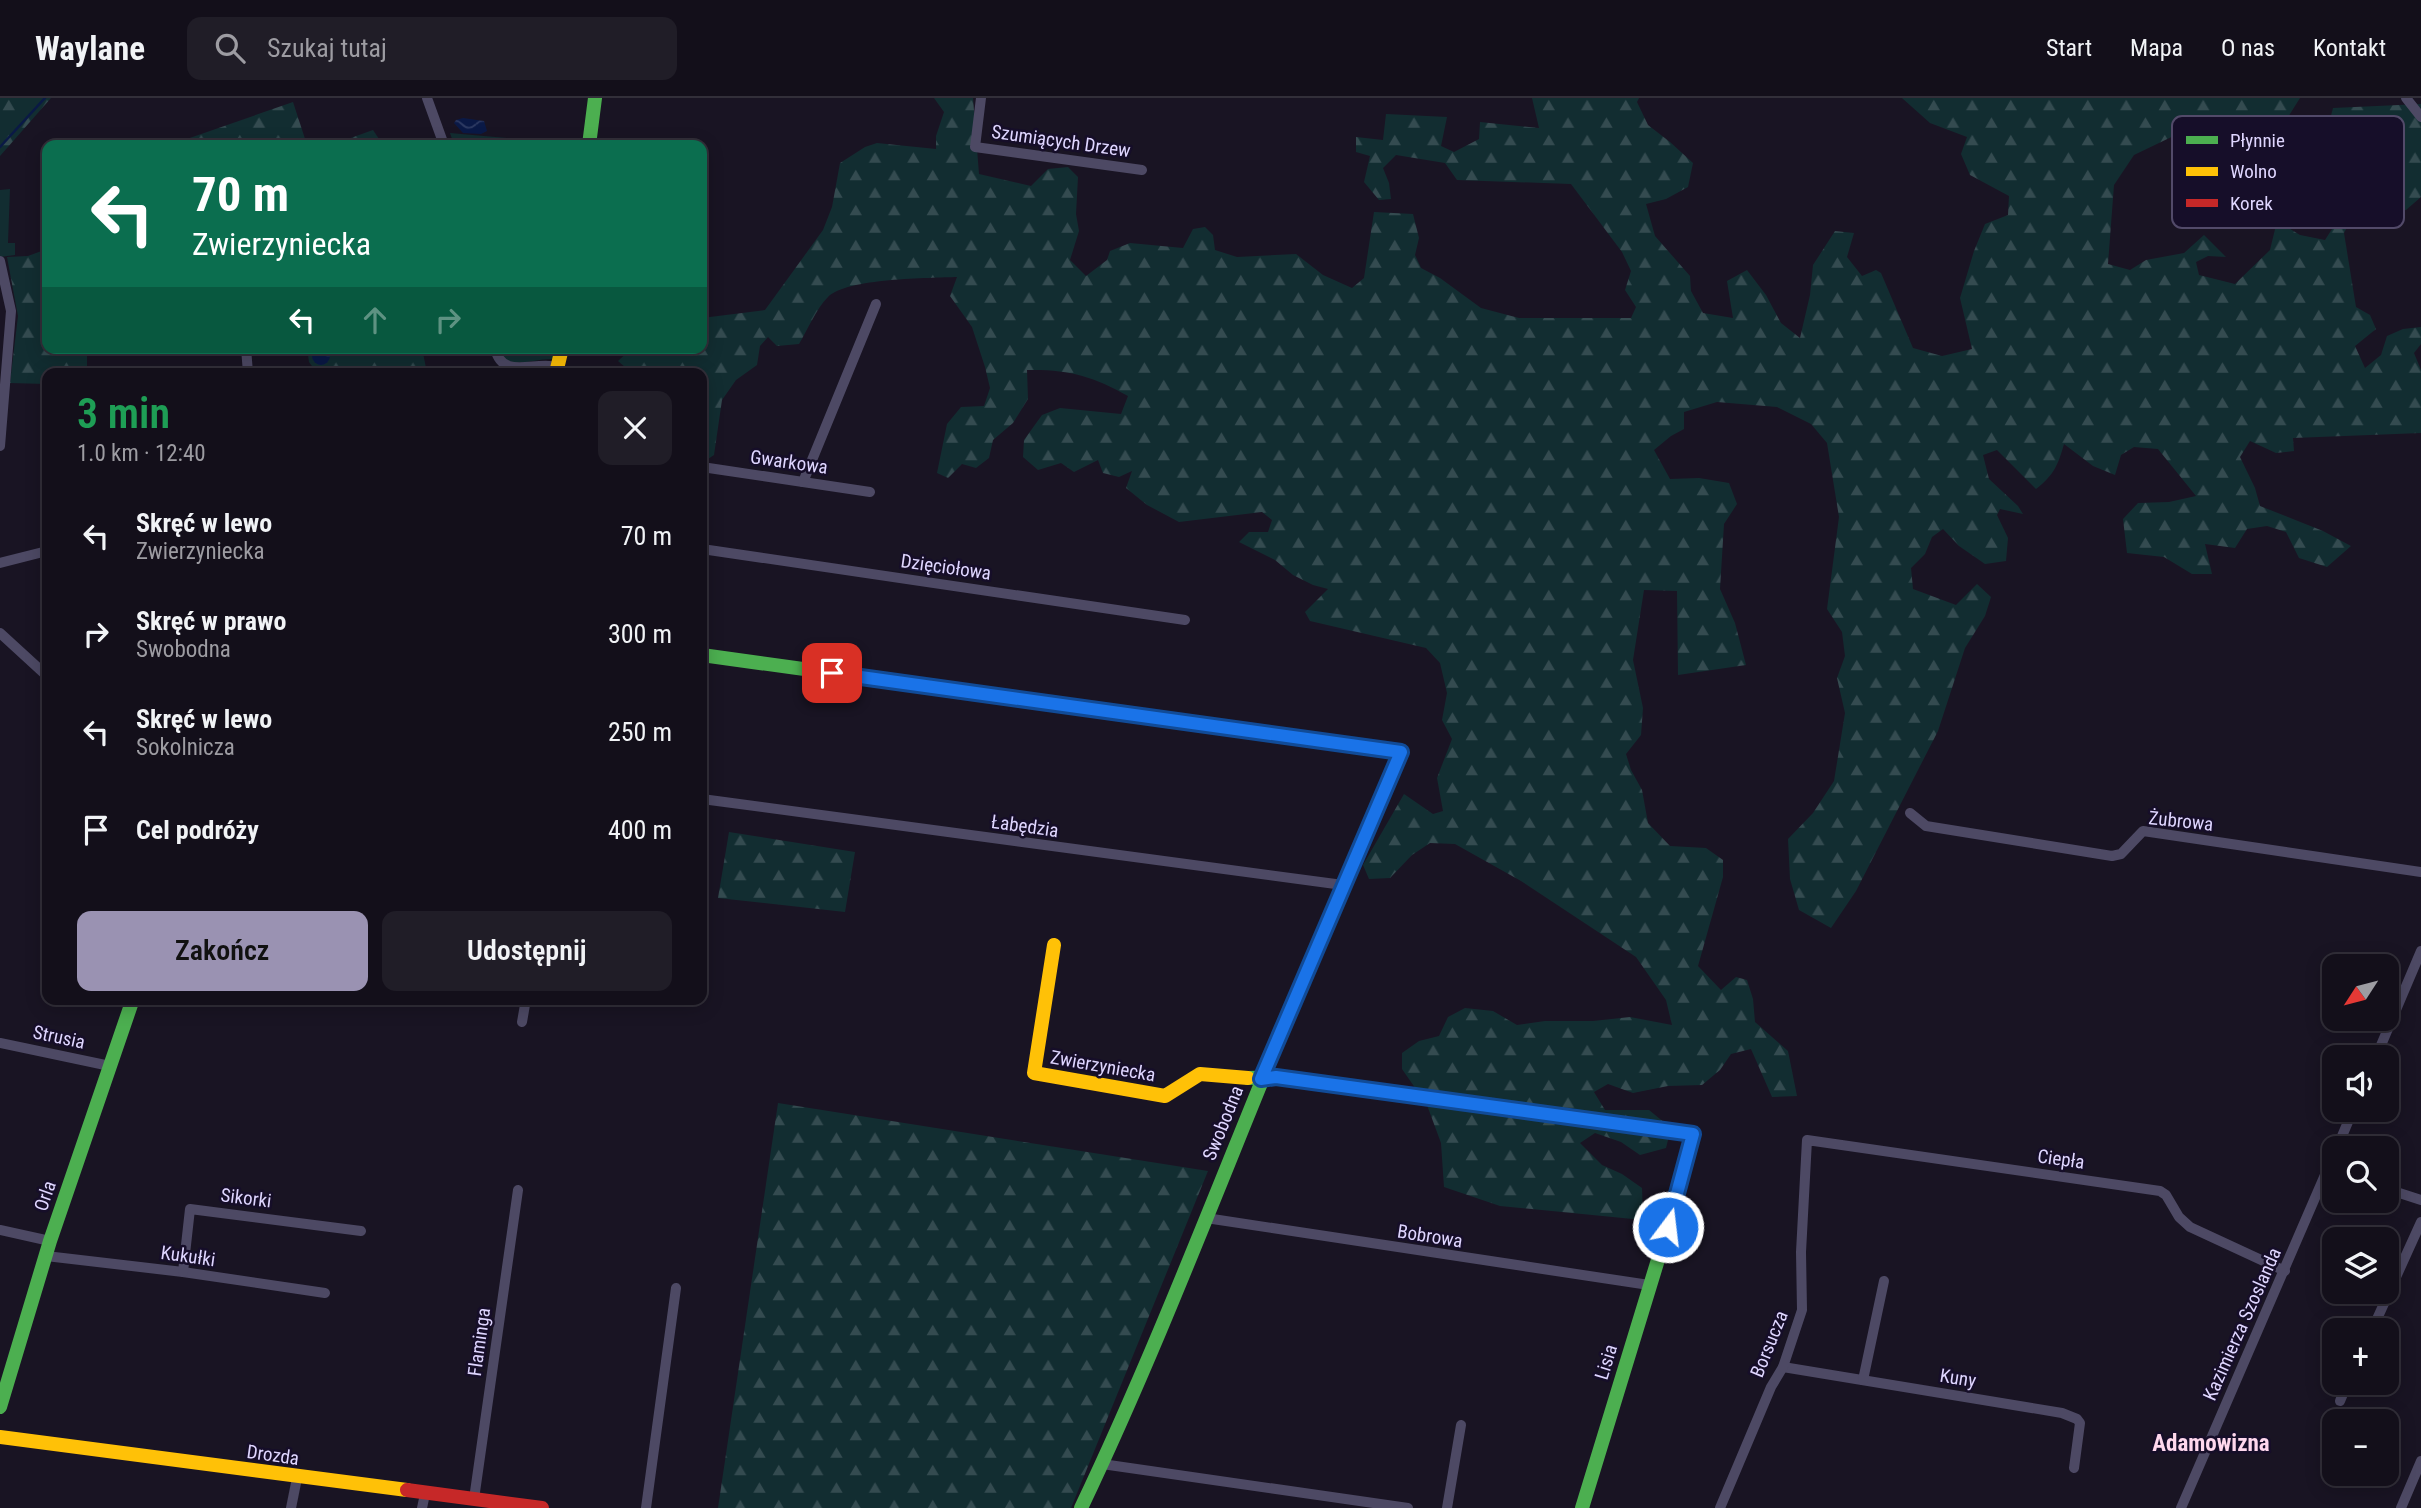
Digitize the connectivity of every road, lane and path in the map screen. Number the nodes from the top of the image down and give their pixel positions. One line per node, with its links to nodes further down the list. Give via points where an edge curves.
1 (427, 98): 6 (street)
2 (595, 98): 7 (street)
3 (981, 98): 8 (street, Szumiących Drzew, via 975,147)
4 (2406, 98): 5 (street)
5 (2421, 117)
6 (442, 140)
7 (590, 140)
8 (1142, 170)
9 (0, 261): 15 (street, via 11,311)
10 (876, 304): 17 (street)
11 (498, 354): 12 (street, via 502,363)
12 (519, 368)
13 (519, 368): 14 (street, via 547,363)
14 (555, 368)
15 (0, 446)
16 (707, 468): 17 (street, Gwarkowa)
17 (803, 482): 18 (street, Gwarkowa)
18 (870, 492)
19 (707, 550): 22 (street, Dzięciołowa)
20 (42, 552): 21 (street)
21 (0, 563)
22 (1185, 620)
23 (0, 634): 25 (street)
24 (707, 656): 29 (street, Swobodna, via 1401,752)
25 (42, 672)
26 (707, 800): 29 (street, Łabędzia)
27 (1910, 813): 28 (street, Żubrowa, via 1926,826 2112,856 2121,854 2143,831)
28 (2421, 872)
29 (1343, 885): 38 (street, Swobodna)
30 (1054, 944): 38 (street, Zwierzyniecka, via 1034,1073 1165,1096 1200,1074)
31 (2421, 951): 36 (street)
32 (131, 1005): 37 (street, Orla)
33 (525, 1005): 34 (street)
34 (522, 1022)
35 (0, 1043): 37 (street, Strusia)
36 (2381, 1045)
37 (110, 1066): 49 (street, Orla)
38 (1261, 1079): 44 (street, Swobodna); 46 (street, Zwierzyniecka, via 1276,1077 1693,1134)
39 (1807, 1140): 51 (street, Ciepła, via 2160,1191 2190,1227); 58 (street, Borsucza, via 1802,1310)
40 (518, 1190): 69 (street, Flaminga)
41 (2322, 1191): 51 (street, Kazimierza Szoslanda)
42 (2399, 1193): 43 (street)
43 (2421, 1200)
44 (1206, 1218): 54 (street, Bobrowa); 66 (street, Swobodna)
45 (2421, 1222): 57 (street)
46 (1668, 1227): 54 (street, Lisia)
47 (0, 1230): 49 (street)
48 (361, 1231): 52 (street, Sikorki, via 190,1209)
49 (50, 1241): 50 (street, Orla)
50 (46, 1256): 52 (street, Kukułki); 62 (street, Orla)
51 (2285, 1270): 79 (street, Kazimierza Szoslanda)
52 (183, 1272): 56 (street, Kukułki)
53 (1884, 1281): 59 (street)
54 (1649, 1286): 77 (street, Lisia)
55 (676, 1288): 73 (street)
56 (325, 1293)
57 (2377, 1318)
58 (1783, 1367): 59 (street, Kuny); 78 (street, Borsucza)
59 (1863, 1380): 67 (street, Kuny, via 2077,1419 2080,1429)
60 (2343, 1395): 61 (street)
61 (2340, 1401)
62 (0, 1407)
63 (1461, 1425): 76 (street)
64 (0, 1437): 68 (street, Drozda)
65 (2421, 1461): 80 (street)
66 (1102, 1464): 74 (street, Swobodna); 75 (street)
67 (2074, 1468)
68 (297, 1478): 70 (street, Drozda); 71 (street)
69 (474, 1499): 70 (street, Drozda); 72 (street, Drozda)
70 (424, 1501)
71 (291, 1508)
72 (542, 1508)
73 (646, 1508)
74 (1082, 1508)
75 (1408, 1508)
76 (1447, 1508)
77 (1582, 1508)
78 (1720, 1508)
79 (2181, 1508)
80 (2401, 1508)

